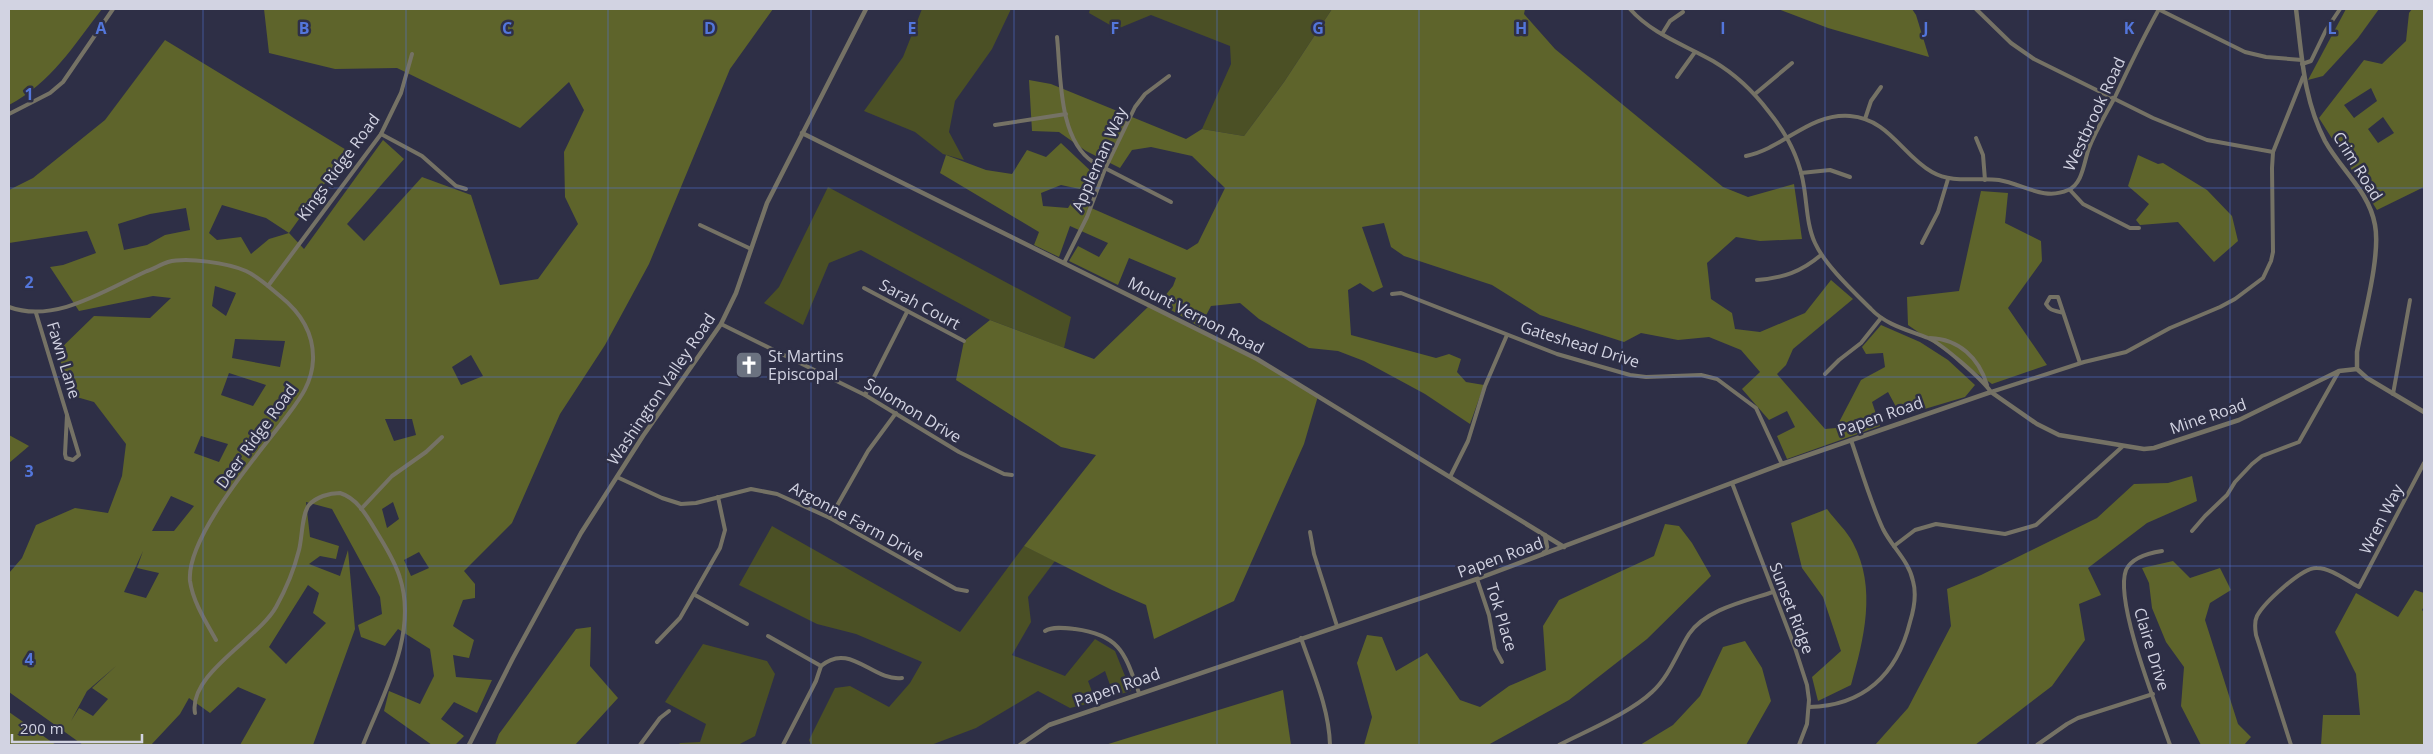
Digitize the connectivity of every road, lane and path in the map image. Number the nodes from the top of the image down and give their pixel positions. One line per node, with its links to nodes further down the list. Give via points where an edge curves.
1 (113, 9): 21 (street, via 63,82 50,93)
2 (866, 9): 25 (street, Washington Valley Road)
3 (1630, 9): 9 (street)
4 (1976, 9): 20 (street, via 2011,44 2034,60)
5 (2158, 9): 14 (street, via 2245,52); 20 (street, Westbrook Road)
6 (2296, 9): 14 (street, Crim Road)
7 (2340, 9): 14 (street, via 2311,61)
8 (1684, 12): 9 (street, via 1669,23)
9 (1662, 34): 11 (street)
10 (1057, 37): 22 (street)
11 (1695, 52): 16 (street); 19 (street, via 1730,72)
12 (412, 54): 26 (street, Kings Ridge Road, via 401,93)
13 (1792, 62): 19 (street)
14 (2302, 62): 17 (street, Crim Road)
15 (1169, 76): 31 (street, Appleman Way, via 1140,99)
16 (1676, 77)
17 (2303, 77): 29 (street); 60 (street, Crim Road, via 2326,142 2369,205 2375,226 2376,244 2357,352)
18 (1881, 87): 23 (street, via 1871,101)
19 (1755, 94): 27 (street)
20 (2114, 98): 29 (street, via 2169,126 2207,140); 37 (street, Westbrook Road, via 2090,144 2078,180)
21 (9, 114)
22 (1066, 114): 24 (street); 31 (street, via 1070,135 1078,148)
23 (1865, 119): 27 (street, Westbrook Road, via 1849,116 1828,118); 34 (street, Westbrook Road, via 1891,134 1930,171)
24 (995, 125)
25 (802, 133): 42 (street, Washington Valley Road, via 766,203); 44 (street, Mount Vernon Road)
26 (381, 134): 36 (street, via 422,156 456,186); 46 (street, Kings Ridge Road)
27 (1786, 138): 30 (street, Westbrook Road, via 1766,151); 32 (street)
28 (1976, 138): 35 (street, via 1984,154)
29 (2273, 152): 59 (street, via 2273,252 2263,278 2235,299 2126,352)
30 (1746, 156)
31 (1105, 169): 38 (street); 44 (street, Appleman Way, via 1087,217)
32 (1801, 173): 33 (street, via 1828,170); 43 (street, via 1809,228)
33 (1850, 177)
34 (1948, 178): 35 (street, Westbrook Road); 41 (street, via 1941,204)
35 (1985, 180): 37 (street, Westbrook Road, via 2014,184 2046,194)
36 (466, 189)
37 (2070, 190): 40 (street, via 2083,204 2130,228)
38 (1171, 202)
39 (700, 225): 42 (street)
40 (2139, 228)
41 (1922, 243)
42 (749, 248): 55 (street, Washington Valley Road, via 736,292)
43 (1821, 255): 45 (street, via 1795,273); 54 (street)
44 (1064, 263): 77 (street, Mount Vernon Road, via 1257,359)
45 (1757, 280)
46 (268, 286): 52 (street, Deer Ridge Road, via 237,268 203,262 168,262 66,307); 98 (street, Deer Ridge Road, via 301,317 311,341 313,367 305,390 226,498 194,556 191,586)
47 (864, 288): 51 (street, Sarah Court)
48 (1392, 294): 56 (street, Gateshead Drive, via 1402,293 1419,299)
49 (2410, 300): 65 (street)
50 (9, 307): 52 (street, Deer Ridge Road)
51 (907, 312): 58 (street, Sarah Court); 66 (street)
52 (36, 313): 69 (street, Fawn Lane)
53 (2063, 313): 53 (street, via 2058,297 2050,297 2046,304 2049,308); 59 (street)
54 (1881, 318): 57 (street); 62 (street, via 1861,343)
55 (721, 324): 66 (street, Solomon Drive); 76 (street, Washington Valley Road)
56 (1507, 335): 74 (street, Gateshead Drive, via 1630,375 1701,375 1717,379 1756,408); 77 (street, via 1485,386 1468,441)
57 (1928, 338): 63 (street); 63 (street, via 1947,340 1961,347 1975,359)
58 (964, 341)
59 (2080, 363): 64 (street)
60 (2357, 369): 61 (street, Mine Road); 65 (street)
61 (2339, 371): 72 (street, Mine Road, via 2239,420 2154,448); 82 (street, via 2299,442 2262,456 2252,464)
62 (1825, 374)
63 (1988, 387): 64 (street)
64 (1991, 392): 71 (street, Papen Road); 72 (street, Mine Road, via 2045,429 2067,437)
65 (2393, 394): 67 (street)
66 (865, 395): 68 (street, Solomon Drive)
67 (2424, 412)
68 (896, 413): 75 (street, Solomon Drive, via 959,452); 81 (street, via 868,451)
69 (67, 415): 69 (street, Fawn Lane, via 66,458 73,460 79,455)
70 (442, 437): 80 (street, via 392,476)
71 (1851, 440): 74 (street, Papen Road); 85 (street, via 1882,526)
72 (2124, 446): 85 (street, via 2036,525 2005,534 1936,524 1914,530)
73 (2424, 463): 118 (street, Wren Way, via 2360,588 2325,569 2309,569 2267,604 2256,619 2256,635)
74 (1782, 464): 78 (street, Papen Road)
75 (1012, 475)
76 (617, 477): 79 (street, Argonne Farm Drive, via 681,504); 109 (street, Washington Valley Road, via 550,588)
77 (1450, 477): 84 (street, Mount Vernon Road)
78 (1732, 483): 86 (street, Papen Road); 91 (street, Sunset Ridge)
79 (718, 497): 81 (street, Argonne Farm Drive, via 745,490 763,490 792,499); 92 (street, via 723,539)
80 (361, 509): 107 (street, via 340,493 318,498 307,507 296,560 276,607 263,626 221,660 195,703); 108 (street, via 396,567 403,588 405,616 402,641)
81 (830, 518): 90 (street, Argonne Farm Drive, via 956,589)
82 (2192, 531)
83 (1310, 532): 94 (street)
84 (1545, 535): 86 (street, Mount Vernon Road); 88 (street, via 1547,547)
85 (1894, 546): 105 (street, via 1910,569 1915,597 1908,634 1894,662 1882,679 1858,696 1830,706)
86 (1564, 547): 88 (street, Papen Road)
87 (2162, 550): 104 (street, Claire Drive, via 2145,554 2132,562 2125,579 2127,613)
88 (1543, 554): 89 (street, Papen Road)
89 (1477, 579): 94 (street, Papen Road); 100 (street, Tok Place, via 1489,615 1495,649)
90 (967, 591)
91 (1773, 592): 105 (street, Sunset Ridge, via 1807,685); 114 (street, via 1704,619 1689,634 1662,681 1650,694)
92 (695, 595): 93 (street); 99 (street, via 680,618)
93 (747, 624)
94 (1337, 626): 97 (street, Papen Road)
95 (1044, 631): 103 (street, via 1057,628 1091,631 1112,640 1125,655)
96 (768, 636): 101 (street)
97 (1301, 638): 103 (street, Papen Road); 113 (street, via 1322,697)
98 (216, 640)
99 (657, 642)
100 (1502, 662)
101 (821, 666): 102 (street, via 831,659 846,658 892,678); 111 (street)
102 (902, 678)
103 (1138, 693): 112 (street, Papen Road, via 1043,727)
104 (2153, 694): 116 (street, via 2078,718); 117 (street, Claire Drive)
105 (1809, 707): 115 (street, Sunset Ridge)
106 (669, 711): 110 (street)
107 (195, 713)
108 (363, 745)
109 (469, 745)
110 (640, 745)
111 (783, 745)
112 (1020, 745)
113 (1330, 745)
114 (1559, 745)
115 (1799, 745)
116 (2038, 745)
117 (2170, 745)
118 (2291, 745)

